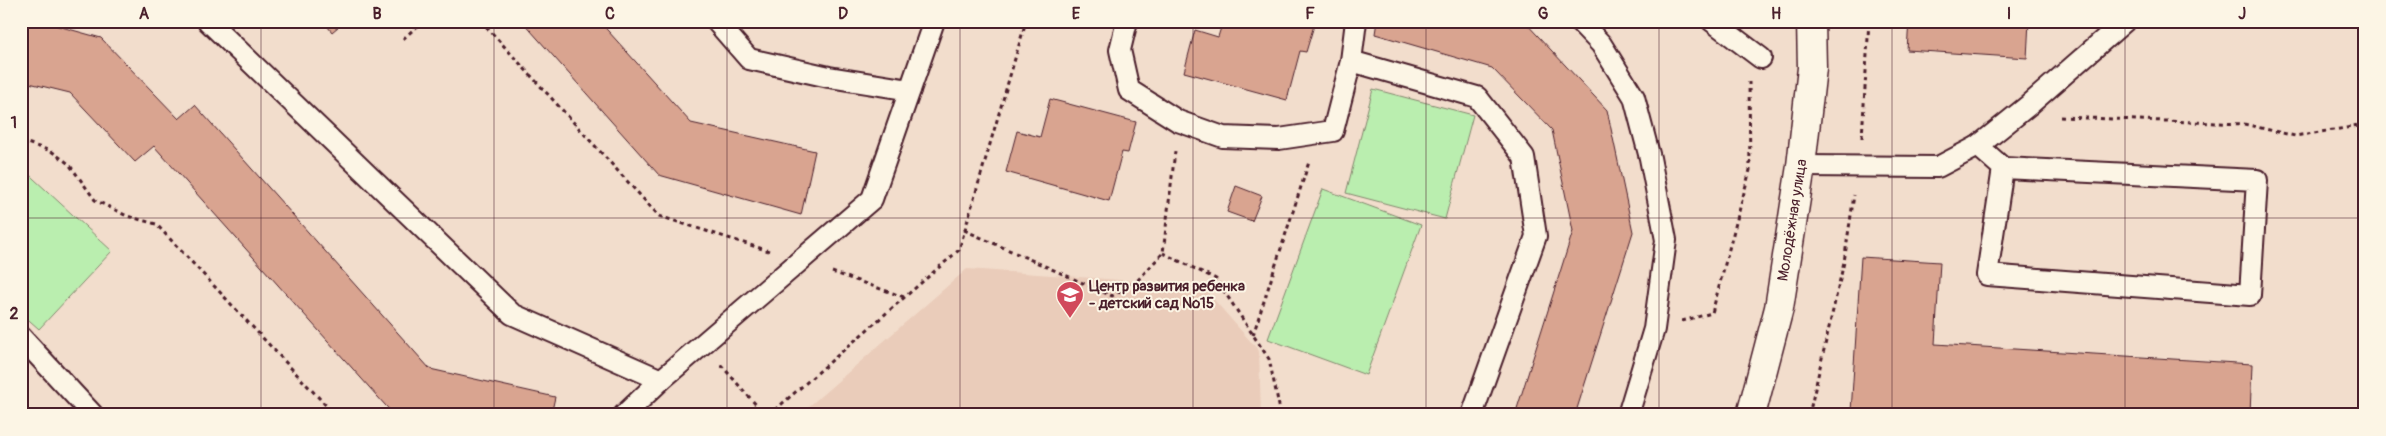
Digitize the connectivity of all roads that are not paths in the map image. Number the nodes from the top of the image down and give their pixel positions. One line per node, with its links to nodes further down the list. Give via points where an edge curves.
1 (208, 21): 17 (lane, via 512,314)
2 (716, 21): 12 (lane, via 749,58)
3 (934, 21): 12 (lane)
4 (1127, 21): 11 (lane, via 1120,50 1130,90 1178,121 1223,138 1279,139 1333,131)
5 (1356, 21): 11 (lane)
6 (1579, 21): 21 (lane, via 1601,44 1634,97 1666,240 1654,329)
7 (1712, 21): 10 (lane)
8 (1811, 21): 14 (street, Молодёжная улица, via 1812,68)
9 (2125, 21): 13 (lane)
10 (1754, 54)
11 (1351, 61): 20 (lane, via 1477,97 1524,157 1536,236)
12 (910, 90): 17 (lane, via 872,199)
13 (1978, 146): 14 (lane, via 1938,167); 15 (lane)
14 (1801, 166): 22 (street, Молодёжная улица, via 1778,308)
15 (2003, 168): 15 (lane, via 1986,275 2250,294 2257,180)
16 (21, 337): 18 (lane)
17 (661, 380): 19 (lane)
18 (93, 415)
19 (624, 415)
20 (1472, 415)
21 (1628, 415)
22 (1751, 415)

